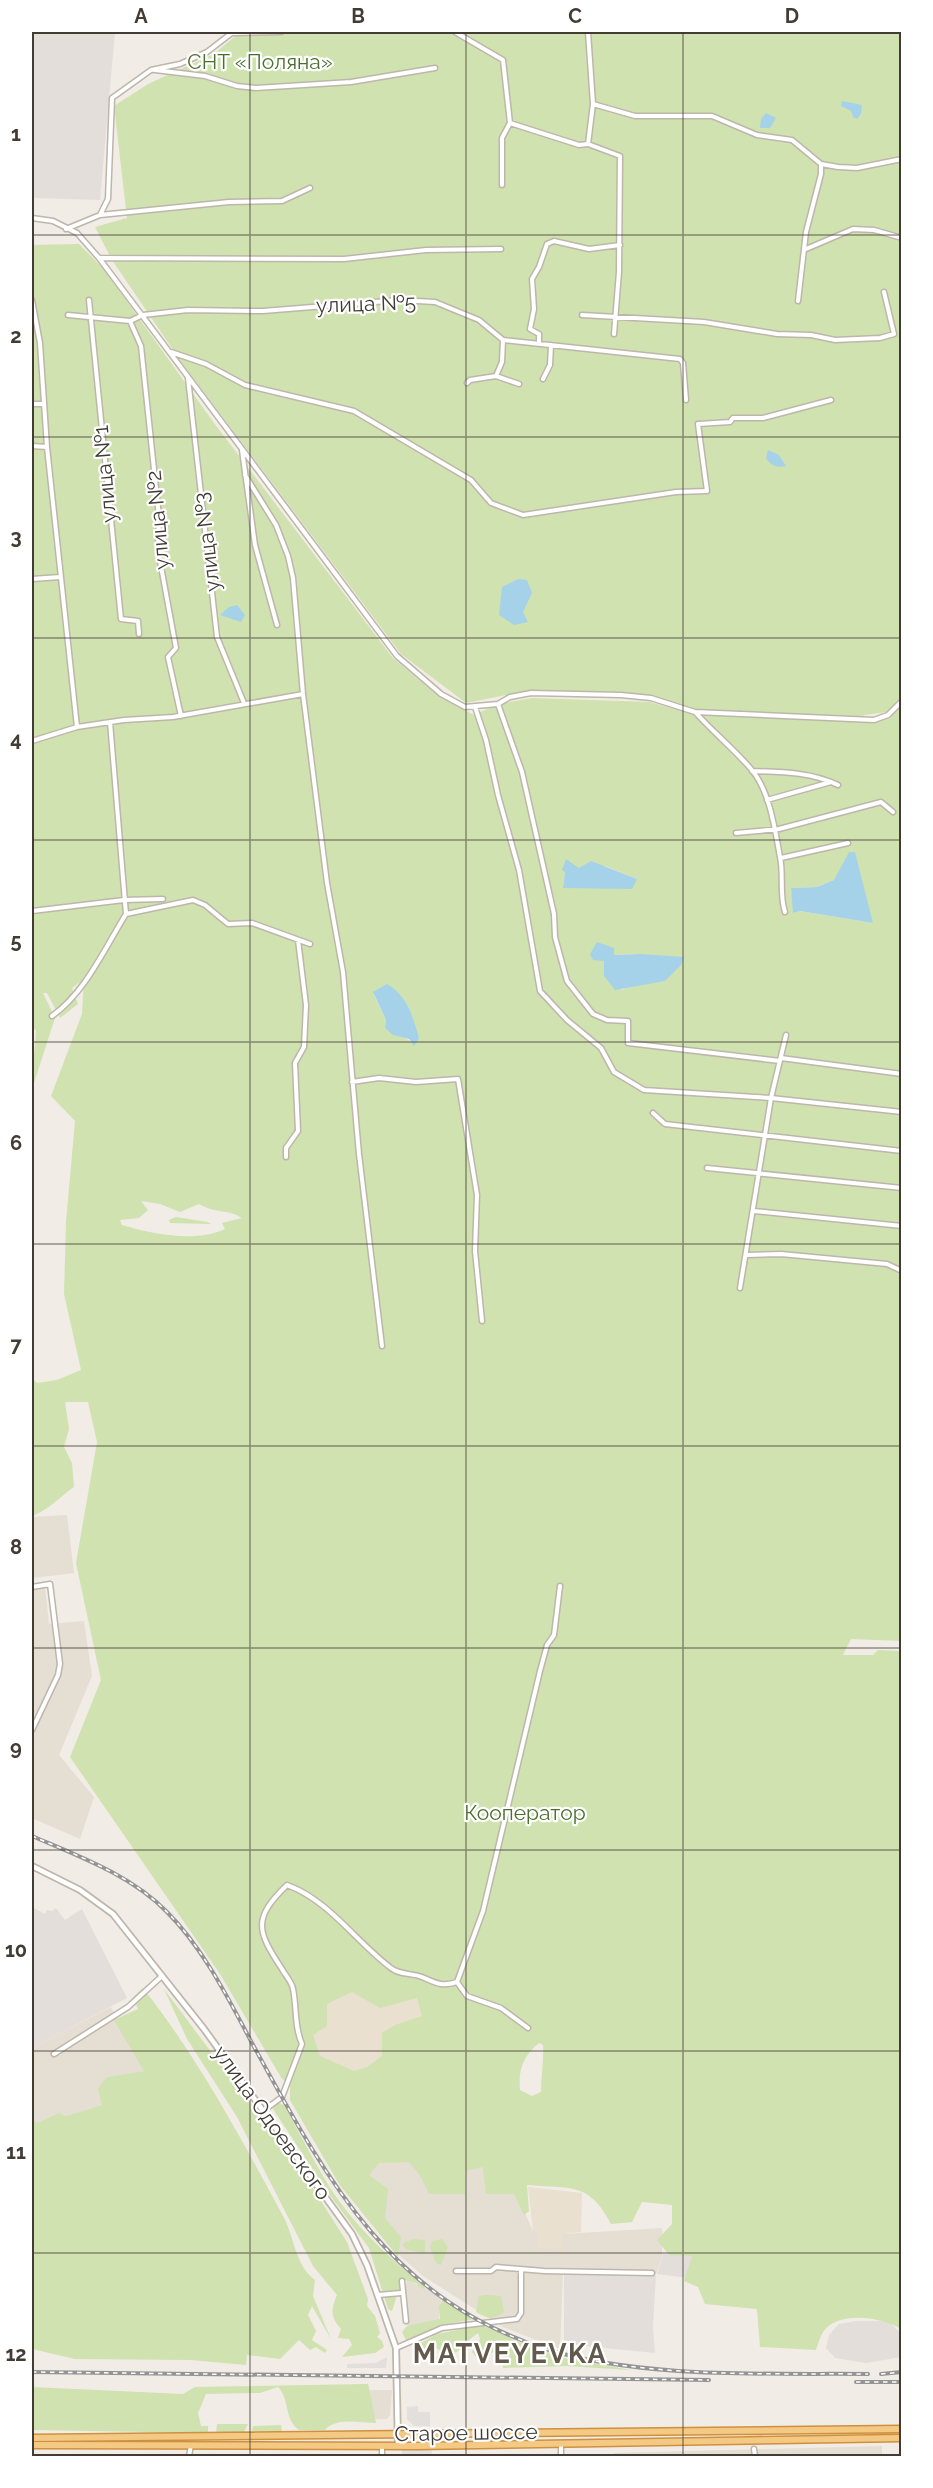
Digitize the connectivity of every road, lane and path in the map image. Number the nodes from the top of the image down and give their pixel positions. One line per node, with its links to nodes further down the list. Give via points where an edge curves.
1 (232, 32): 2 (street); 6 (street, via 207,52)
2 (281, 32)
3 (455, 32): 8 (street, via 503,60)
4 (588, 32): 7 (street)
5 (435, 68): 6 (street, via 351,82 256,88 205,76)
6 (151, 70): 14 (street, via 112,98 108,199)
7 (593, 104): 9 (street); 11 (street, via 635,116 712,116 757,135 792,140)
8 (510, 123): 9 (street, via 579,145); 12 (street, via 502,138)
9 (588, 144): 18 (street, via 620,156)
10 (902, 159): 11 (street, via 857,168)
11 (821, 164): 20 (street)
12 (502, 184)
13 (310, 188): 14 (street, via 282,201 229,202)
14 (100, 215): 16 (street)
15 (32, 218): 16 (street, via 53,221)
16 (65, 229): 21 (street, via 77,233)
17 (902, 238): 20 (street, via 854,229)
18 (620, 245): 31 (street); 35 (street, via 589,249 547,244 532,279 534,309 530,329 539,334)
19 (501, 249): 21 (street, via 426,250 344,259)
20 (806, 249): 25 (street)
21 (99, 258): 29 (street)
22 (884, 292): 31 (street, via 894,334 880,338 835,340 704,321)
23 (32, 300): 26 (street)
24 (89, 300): 28 (street, улица №1)
25 (798, 301)
26 (32, 313): 46 (street, via 40,343)
27 (68, 315): 28 (street)
28 (91, 315): 32 (street); 54 (street, улица №1, via 121,619 138,621)
29 (142, 315): 32 (street); 34 (street, улица №5, via 188,310 263,311 400,300 435,302 479,320); 37 (street)
30 (582, 315): 31 (street)
31 (617, 316): 33 (street)
32 (130, 321): 61 (street, улица №2, via 141,346 159,518 158,550 176,648 168,657)
33 (614, 334)
34 (503, 340): 35 (street); 39 (street, via 502,363)
35 (538, 343): 36 (street)
36 (551, 345): 40 (street, via 550,365); 43 (street, via 680,359)
37 (170, 352): 38 (street); 44 (street, via 206,364 245,386 354,411 471,480 491,503 523,515 707,491 698,424 730,423 733,418 763,417)
38 (188, 376): 49 (street); 57 (street, улица №3, via 217,637)
39 (496, 376): 41 (street); 42 (street)
40 (543, 380)
41 (467, 383)
42 (519, 384)
43 (686, 400)
44 (831, 400)
45 (32, 404): 46 (street)
46 (44, 404): 48 (street)
47 (32, 446): 48 (street)
48 (47, 447): 51 (street)
49 (242, 449): 50 (street); 59 (street, via 397,656 441,694 465,707)
50 (245, 475): 53 (street, via 255,545); 55 (street, via 276,525 288,556 299,626)
51 (60, 577): 52 (street); 63 (street)
52 (32, 579)
53 (277, 625)
54 (139, 634)
55 (303, 694): 57 (street); 85 (street, via 327,883 343,972)
56 (902, 701): 60 (street, via 888,715 874,720)
57 (244, 703): 61 (street)
58 (498, 704): 59 (street); 60 (street, via 531,693 621,695 651,698); 83 (street, via 522,772 567,981 586,1006 607,1020 628,1021 628,1043)
59 (474, 707): 86 (street, via 519,870 540,991 601,1048 614,1072 644,1090)
60 (695, 712): 65 (street)
61 (181, 716): 62 (street)
62 (110, 722): 63 (street); 75 (street)
63 (77, 727): 64 (street)
64 (32, 741)
65 (752, 771): 66 (street, via 788,772); 68 (street)
66 (832, 782): 67 (street); 68 (street)
67 (838, 785)
68 (767, 800): 70 (street)
69 (893, 812): 70 (street, via 881,802)
70 (773, 829): 71 (street); 73 (street)
71 (736, 833)
72 (848, 843): 73 (street)
73 (781, 858): 77 (street)
74 (164, 899): 75 (street)
75 (124, 900): 76 (street); 78 (street)
76 (32, 911)
77 (785, 912)
78 (126, 914): 79 (street, via 193,900 228,924 252,923); 81 (street, via 67,1006)
79 (298, 939): 80 (street); 91 (street, via 306,1005 304,1047 296,1063 298,1131 285,1148)
80 (310, 944)
81 (52, 1016)
82 (786, 1035): 83 (street)
83 (780, 1059): 84 (street); 86 (street)
84 (902, 1074)
85 (352, 1082): 100 (street, via 379,1078 416,1082 458,1079 477,1196 475,1251); 101 (street)
86 (771, 1098): 87 (street); 89 (street)
87 (902, 1112)
88 (653, 1113): 89 (street, via 665,1124)
89 (766, 1136): 90 (street); 93 (street)
90 (902, 1151)
91 (286, 1157)
92 (707, 1168): 93 (street)
93 (760, 1174): 94 (street); 95 (street)
94 (902, 1188)
95 (754, 1211): 96 (street); 97 (street)
96 (902, 1226)
97 (747, 1256): 98 (street, via 781,1254 887,1264); 99 (street)
98 (902, 1271)
99 (740, 1288)
100 (482, 1321)
101 (382, 1346)
102 (560, 1586): 107 (street, via 554,1635 543,1660 483,1911)
103 (32, 1587): 104 (street, via 50,1584 60,1664)
104 (32, 1730)
105 (32, 1866): 106 (street, улица Одоевского, via 105,1906)
106 (162, 1976): 109 (street, via 128,2007); 110 (street, улица Одоевского)
107 (457, 1982): 108 (street, via 467,1996 501,2008); 110 (street, via 439,1985 393,1970 318,1902 287,1885 265,1907 263,1931 265,1943 293,1987 296,2032 302,2044 282,2097)
108 (528, 2028)
109 (54, 2054)
110 (263, 2111): 116 (street, улица Одоевского, via 352,2234)
111 (521, 2270): 112 (street, via 496,2267 491,2271); 113 (street); 118 (street, via 518,2319 442,2328)
112 (456, 2271)
113 (652, 2273)
114 (402, 2282): 115 (street)
115 (401, 2293): 116 (street); 117 (street)
116 (378, 2295): 118 (street, улица Одоевского)
117 (406, 2321)
118 (396, 2348): 121 (street, улица Одоевского)
119 (902, 2429): 120 (highway, Старое шоссе)
120 (560, 2432): 121 (highway, Старое шоссе); 125 (highway)
121 (398, 2434): 122 (highway, Старое шоссе); 128 (street, улица Одоевского)
122 (32, 2438)
123 (902, 2438): 125 (highway, Старое шоссе)
124 (191, 2444): 126 (highway, Старое шоссе); 127 (highway, Старое шоссе); 130 (street)
125 (561, 2444): 128 (highway, Старое шоссе); 132 (street)
126 (32, 2445)
127 (382, 2446): 128 (highway, Старое шоссе); 131 (street)
128 (398, 2446)
129 (754, 2449): 133 (street)
130 (189, 2457)
131 (382, 2457)
132 (561, 2457)
133 (755, 2457)

